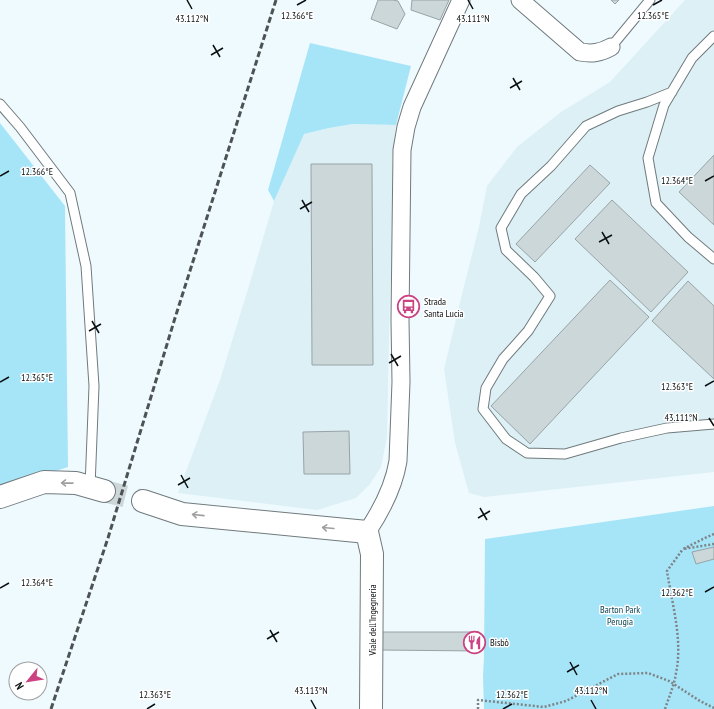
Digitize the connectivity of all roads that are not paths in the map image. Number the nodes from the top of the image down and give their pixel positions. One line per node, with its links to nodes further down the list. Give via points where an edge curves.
1 (461, 0): 13 (street, via 412,107 406,127 402,150 398,461 396,472 377,516)
2 (520, 0): 5 (street, via 580,52 592,54)
3 (650, 0): 5 (lane)
4 (714, 36): 6 (lane, via 692,58)
5 (611, 47)
6 (672, 92): 8 (lane, via 664,104 648,158 656,203); 9 (lane, via 618,110 586,126 522,194 501,228 506,250 550,296 528,331 503,359 486,388 483,409 506,439 527,452 565,454 667,428)
7 (0, 104): 10 (lane, via 70,194 86,266 94,386)
8 (714, 260)
9 (714, 424)
10 (97, 489): 11 (street, one-way to 11, via 76,483 44,482)
11 (0, 497)
12 (143, 501): 13 (street, one-way to 12, via 182,514)
13 (366, 532): 14 (street, Viale dell'Ingegneria, via 372,554)
14 (371, 709)

